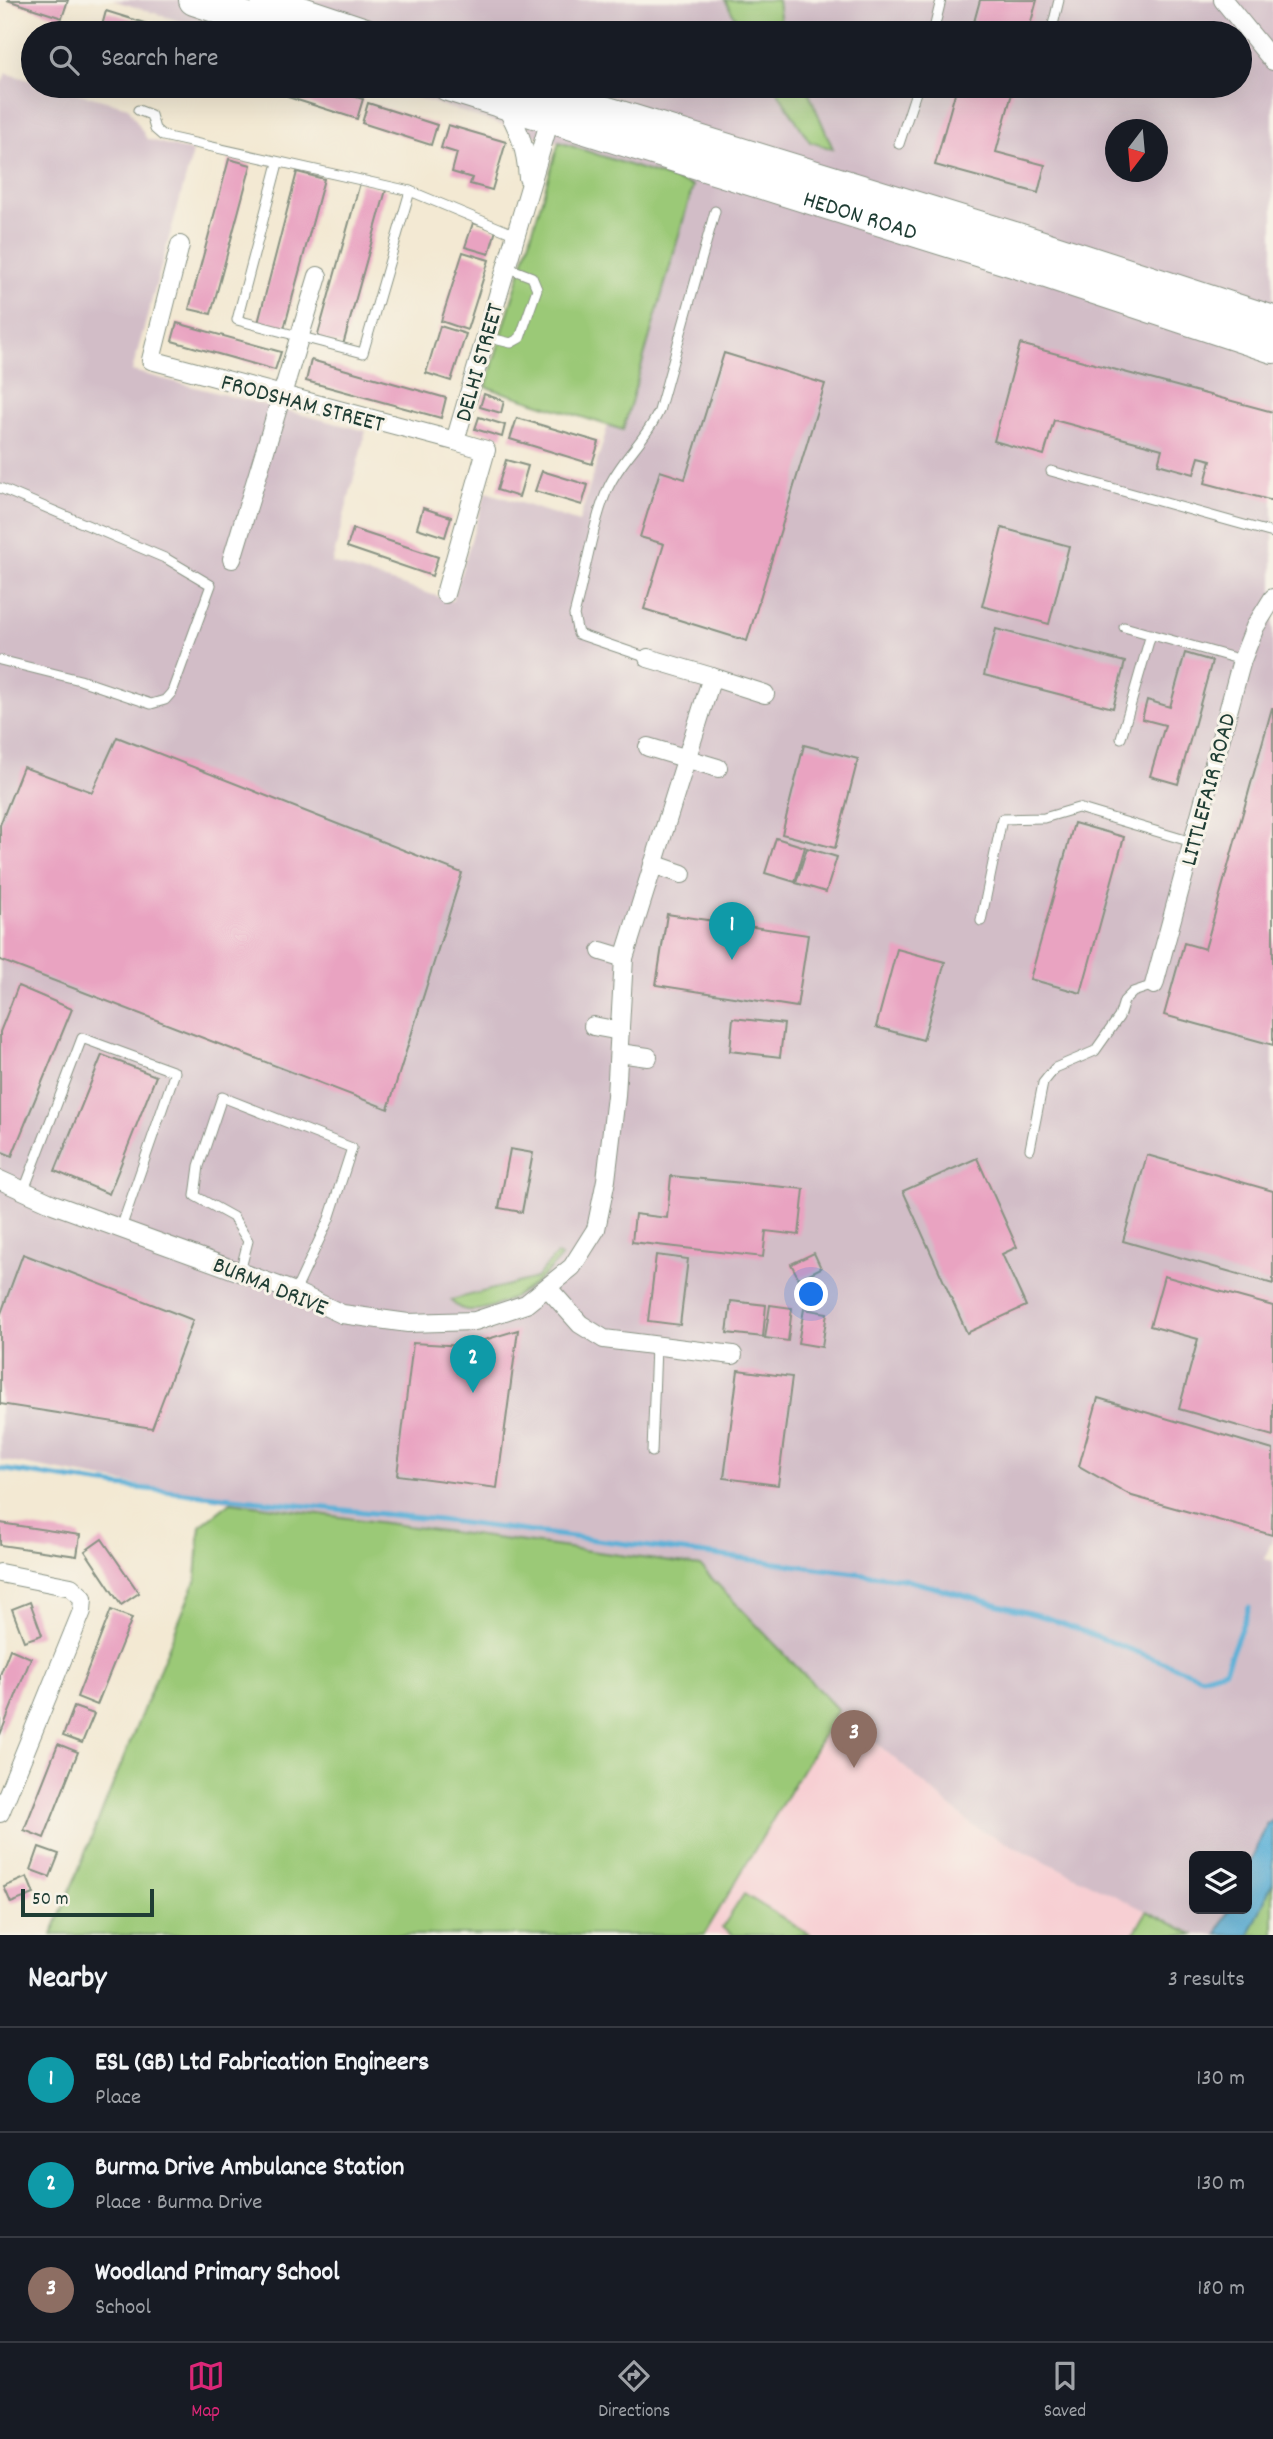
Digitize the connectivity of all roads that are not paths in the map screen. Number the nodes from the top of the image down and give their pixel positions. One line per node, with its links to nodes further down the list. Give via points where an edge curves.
1 (194, 0): 6 (highway)
2 (266, 0): 7 (highway)
3 (941, 0): 8 (lane)
4 (1059, 0): 9 (lane)
5 (1223, 0): 10 (street)
6 (256, 21)
7 (329, 21)
8 (936, 21)
9 (1054, 21)
10 (1240, 21)
11 (1252, 35): 12 (street)
12 (1273, 61)
13 (514, 98): 21 (street, DELHI STREET)
14 (519, 98): 18 (highway, HEDON ROAD)
15 (527, 98): 28 (highway, HEDON ROAD, via 1021,239)
16 (914, 98): 19 (lane)
17 (138, 110): 20 (lane, via 151,115 163,136)
18 (550, 118): 21 (street, DELHI STREET); 31 (highway, HEDON ROAD)
19 (899, 144)
20 (278, 163): 22 (lane); 30 (lane, via 237,320)
21 (529, 188): 24 (street, DELHI STREET)
22 (410, 191): 24 (lane); 30 (lane, via 363,353)
23 (715, 211): 42 (lane, via 659,411 649,434 621,465 608,489 574,615 578,634)
24 (516, 234): 26 (street, DELHI STREET)
25 (180, 245): 32 (street, FRODSHAM STREET, via 151,360)
26 (506, 267): 29 (street, DELHI STREET); 29 (lane, via 533,277 537,289 520,338 511,343)
27 (318, 276): 30 (street)
28 (1273, 321)
29 (485, 337): 33 (street, DELHI STREET)
30 (299, 338): 32 (street)
31 (1273, 348)
32 (281, 397): 33 (street, FRODSHAM STREET); 37 (street)
33 (455, 441): 38 (street, DELHI STREET, via 486,450)
34 (1051, 471): 36 (lane)
35 (0, 488): 43 (lane, via 167,559 211,585 172,692 165,700 151,704)
36 (1273, 533)
37 (232, 559)
38 (445, 594)
39 (1273, 598): 44 (street, LITTLEFAIR ROAD)
40 (1124, 627): 41 (lane)
41 (1151, 635): 44 (lane); 47 (lane)
42 (648, 658): 45 (street)
43 (0, 660)
44 (1242, 660): 51 (street, LITTLEFAIR ROAD)
45 (712, 677): 46 (street); 49 (street, BURMA DRIVE)
46 (765, 694)
47 (1121, 738)
48 (648, 747): 49 (street)
49 (686, 759): 50 (street); 52 (street, BURMA DRIVE)
50 (718, 768)
51 (1192, 842): 54 (lane, via 1078,808 1044,818 1002,819); 57 (street, LITTLEFAIR ROAD)
52 (653, 864): 53 (street); 56 (street, BURMA DRIVE)
53 (682, 874)
54 (981, 921)
55 (601, 951): 56 (street)
56 (624, 958): 59 (street, BURMA DRIVE)
57 (1154, 985): 62 (lane, via 1133,992 1124,1001 1119,1017 1095,1051 1055,1068 1043,1083)
58 (593, 1027): 59 (street)
59 (620, 1031): 60 (street, BURMA DRIVE)
60 (619, 1053): 61 (street); 67 (street, BURMA DRIVE, via 617,1097 596,1229 572,1267)
61 (648, 1057)
62 (1030, 1149)
63 (0, 1180): 64 (street, BURMA DRIVE)
64 (24, 1190): 65 (street, BURMA DRIVE); 65 (lane, via 82,1038 175,1072)
65 (121, 1228): 66 (street, BURMA DRIVE)
66 (240, 1272): 68 (street, BURMA DRIVE); 68 (lane, via 248,1241 233,1217 195,1196 199,1166 222,1097 352,1148 329,1219)
67 (548, 1289): 68 (street, BURMA DRIVE, via 526,1304 475,1321 421,1323 342,1314); 69 (street, via 580,1324 604,1339)
68 (295, 1292)
69 (656, 1346): 70 (street); 71 (lane)
70 (733, 1355)
71 (652, 1452)
72 (0, 1573): 73 (street, via 71,1587 83,1598 82,1611)
73 (0, 1812)

